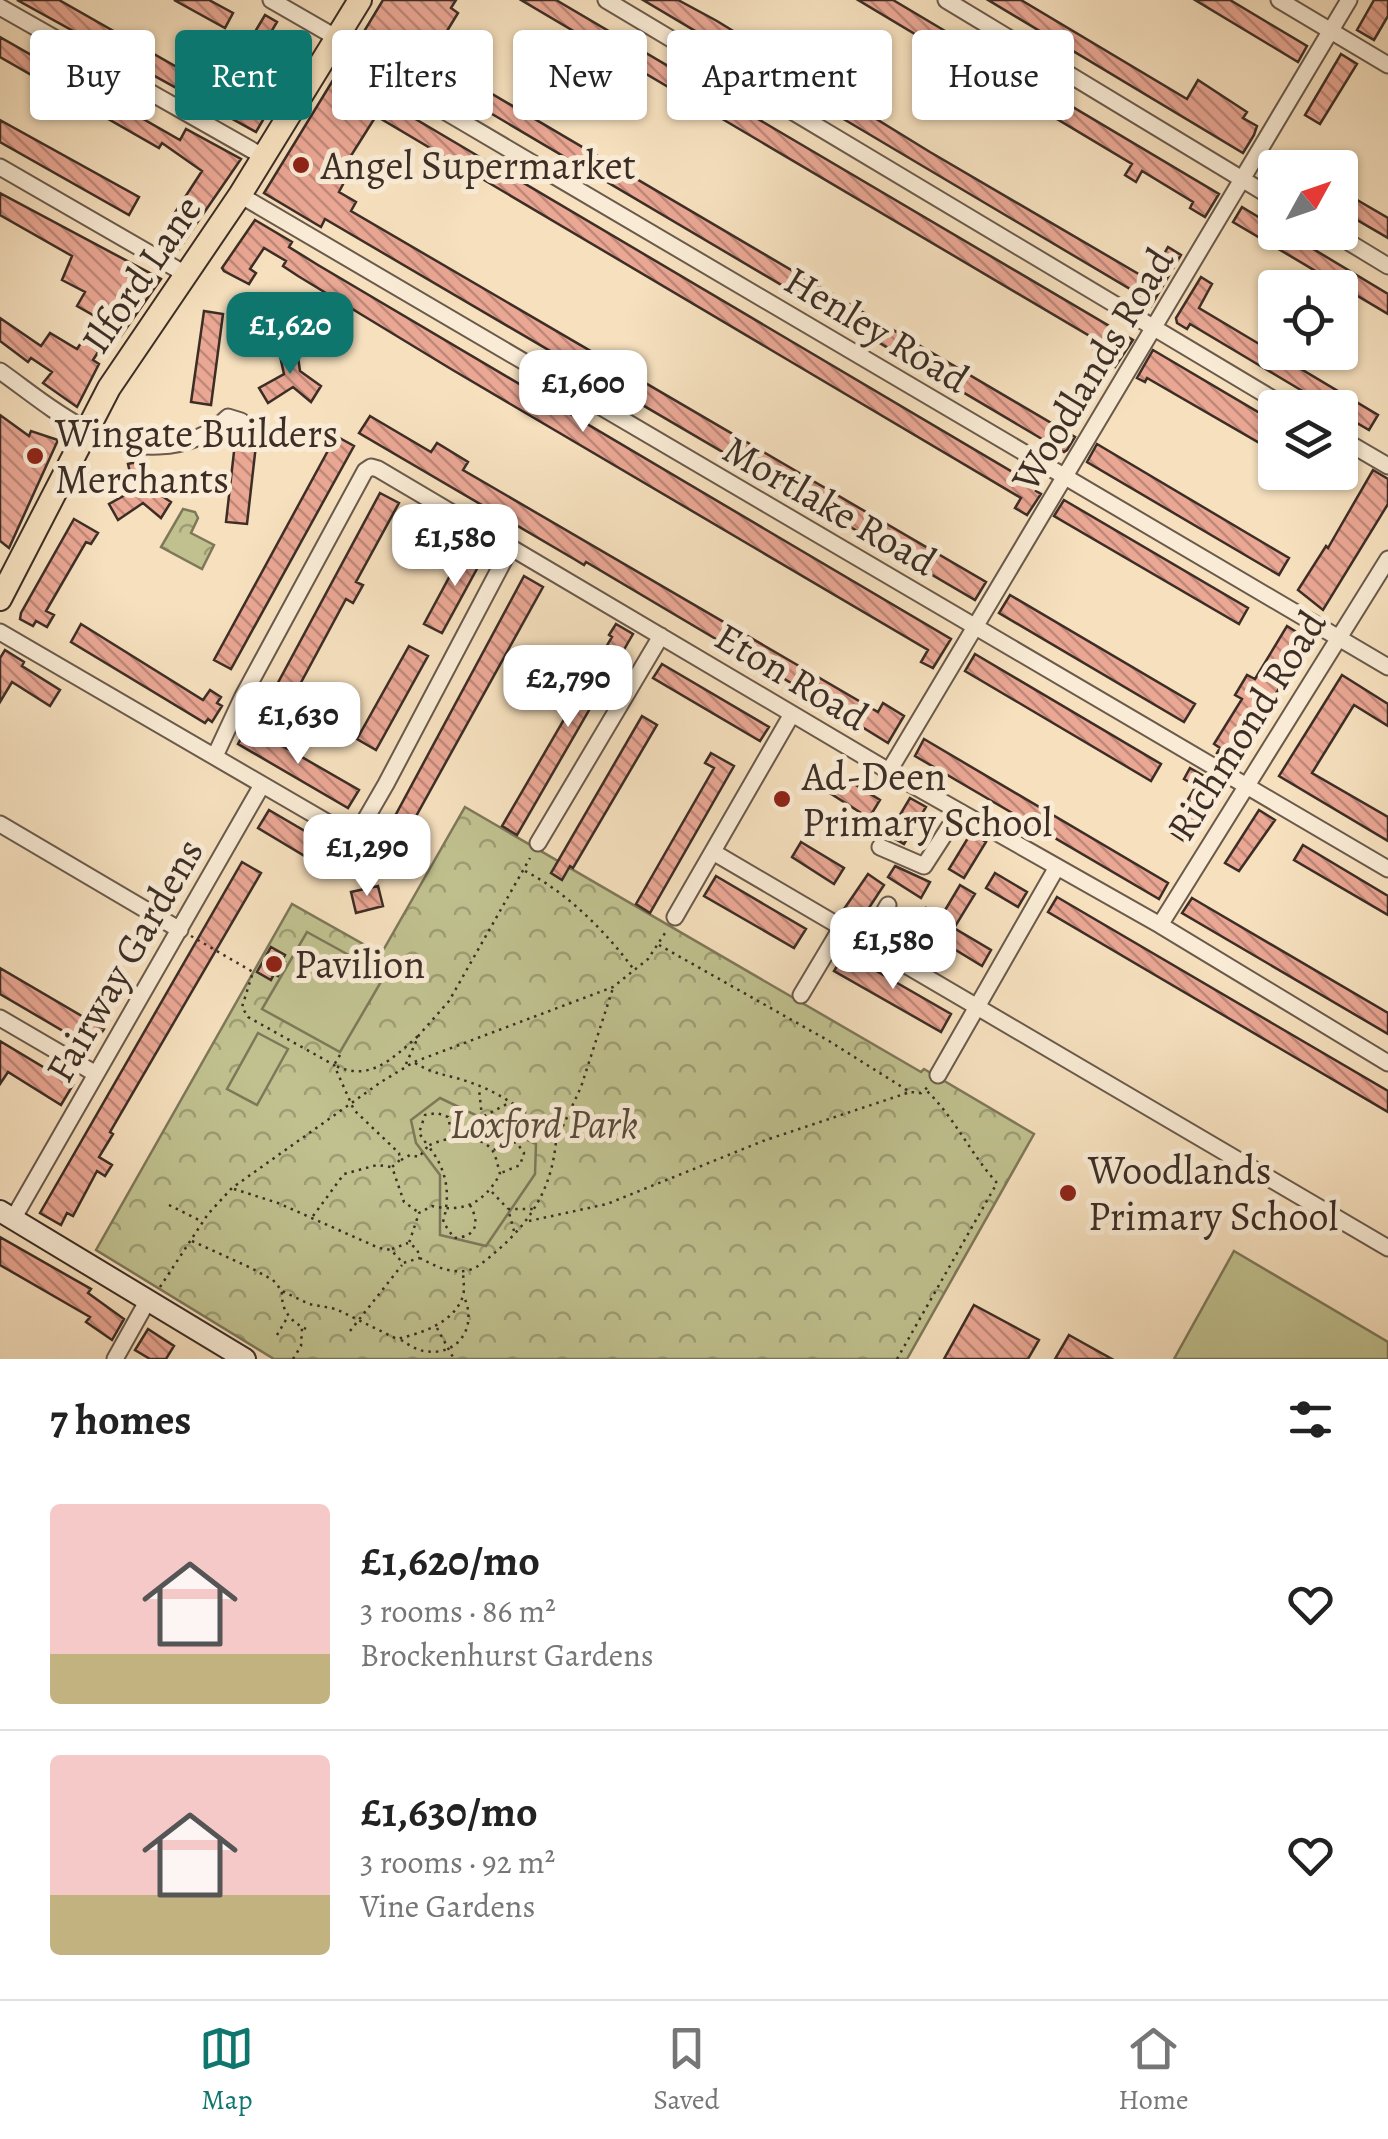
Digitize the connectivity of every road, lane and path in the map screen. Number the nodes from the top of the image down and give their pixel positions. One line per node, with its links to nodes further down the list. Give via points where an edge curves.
1 (271, 0): 10 (street, Henley Road)
2 (360, 0): 8 (main road, Ilford Lane)
3 (606, 0): 22 (street)
4 (946, 0): 16 (street)
5 (1279, 0): 9 (street)
6 (1349, 0): 9 (street, Woodlands Road)
7 (0, 8): 14 (street)
8 (342, 30)
9 (1330, 31): 12 (street); 16 (street, Woodlands Road)
10 (332, 40)
11 (332, 47): 14 (main road, Ilford Lane)
12 (1388, 66)
13 (466, 120): 29 (street, Henley Road)
14 (264, 157): 18 (main road, Ilford Lane)
15 (0, 167): 21 (street)
16 (1242, 180): 17 (street); 22 (street, Woodlands Road)
17 (1258, 189)
18 (240, 195): 21 (main road, Ilford Lane); 34 (street, Mortlake Road)
19 (1358, 248): 20 (street)
20 (1388, 266)
21 (187, 274): 26 (main road, Ilford Lane)
22 (1154, 328): 24 (street); 29 (street, Woodlands Road)
23 (0, 371): 26 (street)
24 (1258, 390)
25 (241, 421): 26 (street, via 228,417 192,440 160,447)
26 (85, 430): 32 (main road, Ilford Lane)
27 (1358, 448): 28 (street)
28 (1388, 466)
29 (1065, 477): 34 (street, Woodlands Road); 37 (street, Henley Road)
30 (510, 546): 36 (street, Eton Road); 40 (street, Eton Road, via 371,467 365,471); 42 (street, via 360,829 349,835)
31 (1388, 558): 37 (street, Richmond Road)
32 (8, 565): 33 (main road, Ilford Lane)
33 (0, 599)
34 (974, 626): 41 (street, Woodlands Road); 43 (street, Mortlake Road)
35 (0, 632): 40 (street)
36 (661, 636): 39 (street, Eton Road); 46 (street)
37 (1338, 638): 38 (street, Henley Road); 43 (street, Richmond Road)
38 (1388, 667)
39 (792, 714): 41 (street, Eton Road); 48 (street)
40 (214, 756): 42 (street)
41 (889, 771): 44 (street, Eton Road)
42 (262, 785): 56 (street, Fairway Gardens)
43 (1247, 785): 50 (street, Mortlake Road); 54 (street, Richmond Road)
44 (960, 812): 47 (street, via 924,866); 49 (street, Eton Road)
45 (0, 824): 56 (street)
46 (538, 843): 51 (path)
47 (880, 847)
48 (713, 852): 53 (street); 55 (street)
49 (1057, 866): 54 (street, Eton Road); 63 (street)
50 (1388, 869)
51 (524, 870): 58 (path, via 585,915); 61 (path)
52 (888, 904): 57 (street)
53 (675, 918)
54 (1160, 925): 68 (street, Eton Road)
55 (841, 928): 57 (street); 62 (street)
56 (180, 930): 69 (path, via 253,972 242,1007 248,1017); 71 (street, Fairway Gardens)
57 (867, 942): 63 (street)
58 (636, 971): 59 (path); 75 (path, via 658,944)
59 (613, 987): 67 (path); 81 (path)
60 (449, 988): 61 (path)
61 (455, 991): 65 (path)
62 (801, 994)
63 (978, 1006): 72 (street); 102 (street)
64 (0, 1018): 71 (street)
65 (419, 1035): 69 (path, via 374,1069 348,1072); 70 (path)
66 (340, 1056): 69 (path)
67 (414, 1062): 70 (path); 73 (path)
68 (1388, 1062)
69 (334, 1065): 76 (path)
70 (405, 1068): 76 (path)
71 (96, 1074): 95 (street, Fairway Gardens)
72 (938, 1075): 74 (path)
73 (478, 1086): 77 (path); 78 (path)
74 (925, 1089): 75 (path); 121 (path, via 997,1183)
75 (910, 1092): 98 (path, via 763,1141 607,1204)
76 (350, 1104): 84 (path); 87 (path)
77 (510, 1104): 78 (path); 81 (path, via 538,1120)
78 (482, 1117): 80 (path)
79 (452, 1138): 80 (path); 82 (path); 82 (path, via 448,1116 426,1114 419,1133)
80 (476, 1141): 83 (path)
81 (556, 1141): 91 (path, via 548,1185)
82 (428, 1146): 84 (path, via 419,1157); 93 (path, via 445,1174)
83 (493, 1151): 86 (path); 86 (path, via 506,1141 524,1152 520,1166)
84 (400, 1160): 85 (path)
85 (392, 1167): 94 (path, via 404,1202); 96 (path, via 344,1174)
86 (500, 1174): 88 (path)
87 (232, 1188): 96 (path); 97 (path)
88 (490, 1191): 90 (path); 92 (path)
89 (169, 1205): 97 (path)
90 (470, 1205): 93 (path); 93 (path, via 477,1226 463,1237 445,1229)
91 (534, 1209): 92 (path); 98 (path)
92 (508, 1210): 99 (path)
93 (446, 1211): 94 (path, via 432,1206)
94 (419, 1213): 101 (path)
95 (7, 1215): 109 (street)
96 (312, 1218): 103 (path)
97 (203, 1222): 100 (path)
98 (527, 1222): 99 (path)
99 (515, 1234): 106 (path)
100 (191, 1240): 107 (path); 109 (path)
101 (408, 1243): 103 (path); 104 (path)
102 (1388, 1248)
103 (391, 1250): 105 (path)
104 (420, 1258): 105 (path); 106 (path, via 442,1270)
105 (402, 1264): 111 (path)
106 (464, 1271): 108 (path)
107 (282, 1290): 110 (path); 111 (path)
108 (463, 1296): 112 (path); 116 (path, via 471,1320)
109 (150, 1301): 117 (street); 118 (street)
110 (288, 1317): 114 (path); 119 (path, via 304,1329)
111 (358, 1321): 113 (path); 115 (path)
112 (436, 1327): 115 (path); 116 (path)
113 (350, 1331)
114 (277, 1336)
115 (397, 1339): 116 (path, via 422,1351)
116 (447, 1350): 120 (path)
117 (115, 1359)
118 (245, 1359)
119 (293, 1359)
120 (454, 1359)
121 (897, 1359)

